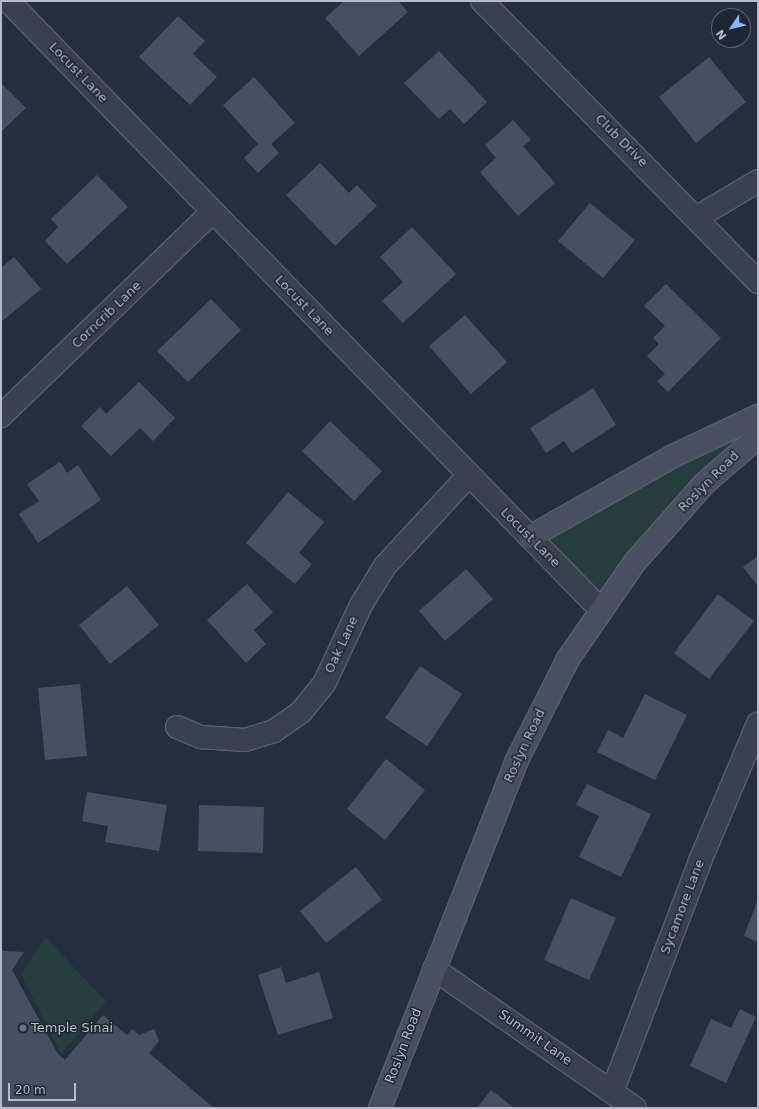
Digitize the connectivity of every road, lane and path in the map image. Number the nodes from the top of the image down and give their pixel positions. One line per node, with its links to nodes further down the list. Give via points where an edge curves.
1 (8, 1): 4 (street, Locust Lane)
2 (482, 1): 5 (street, Club Drive)
3 (758, 181): 5 (street)
4 (212, 212): 7 (street, Corncrib Lane); 10 (street, Locust Lane)
5 (696, 218): 6 (street, Club Drive)
6 (758, 282)
7 (1, 416)
8 (758, 416): 11 (main road, via 673,456)
9 (758, 437): 12 (main road, Roslyn Road, via 705,483 635,562)
10 (468, 476): 11 (street, Locust Lane); 14 (street, Oak Lane, via 384,566 361,605 324,684 301,712 274,731 246,740 201,737)
11 (530, 537): 12 (street, Locust Lane)
12 (601, 610): 15 (main road, Roslyn Road, via 568,659 517,760)
13 (758, 724): 16 (street, Sycamore Lane, via 700,861)
14 (177, 727)
15 (434, 969): 16 (street, Summit Lane); 17 (main road, Roslyn Road)
16 (612, 1092): 18 (street, Summit Lane)
17 (380, 1108)
18 (635, 1108)

